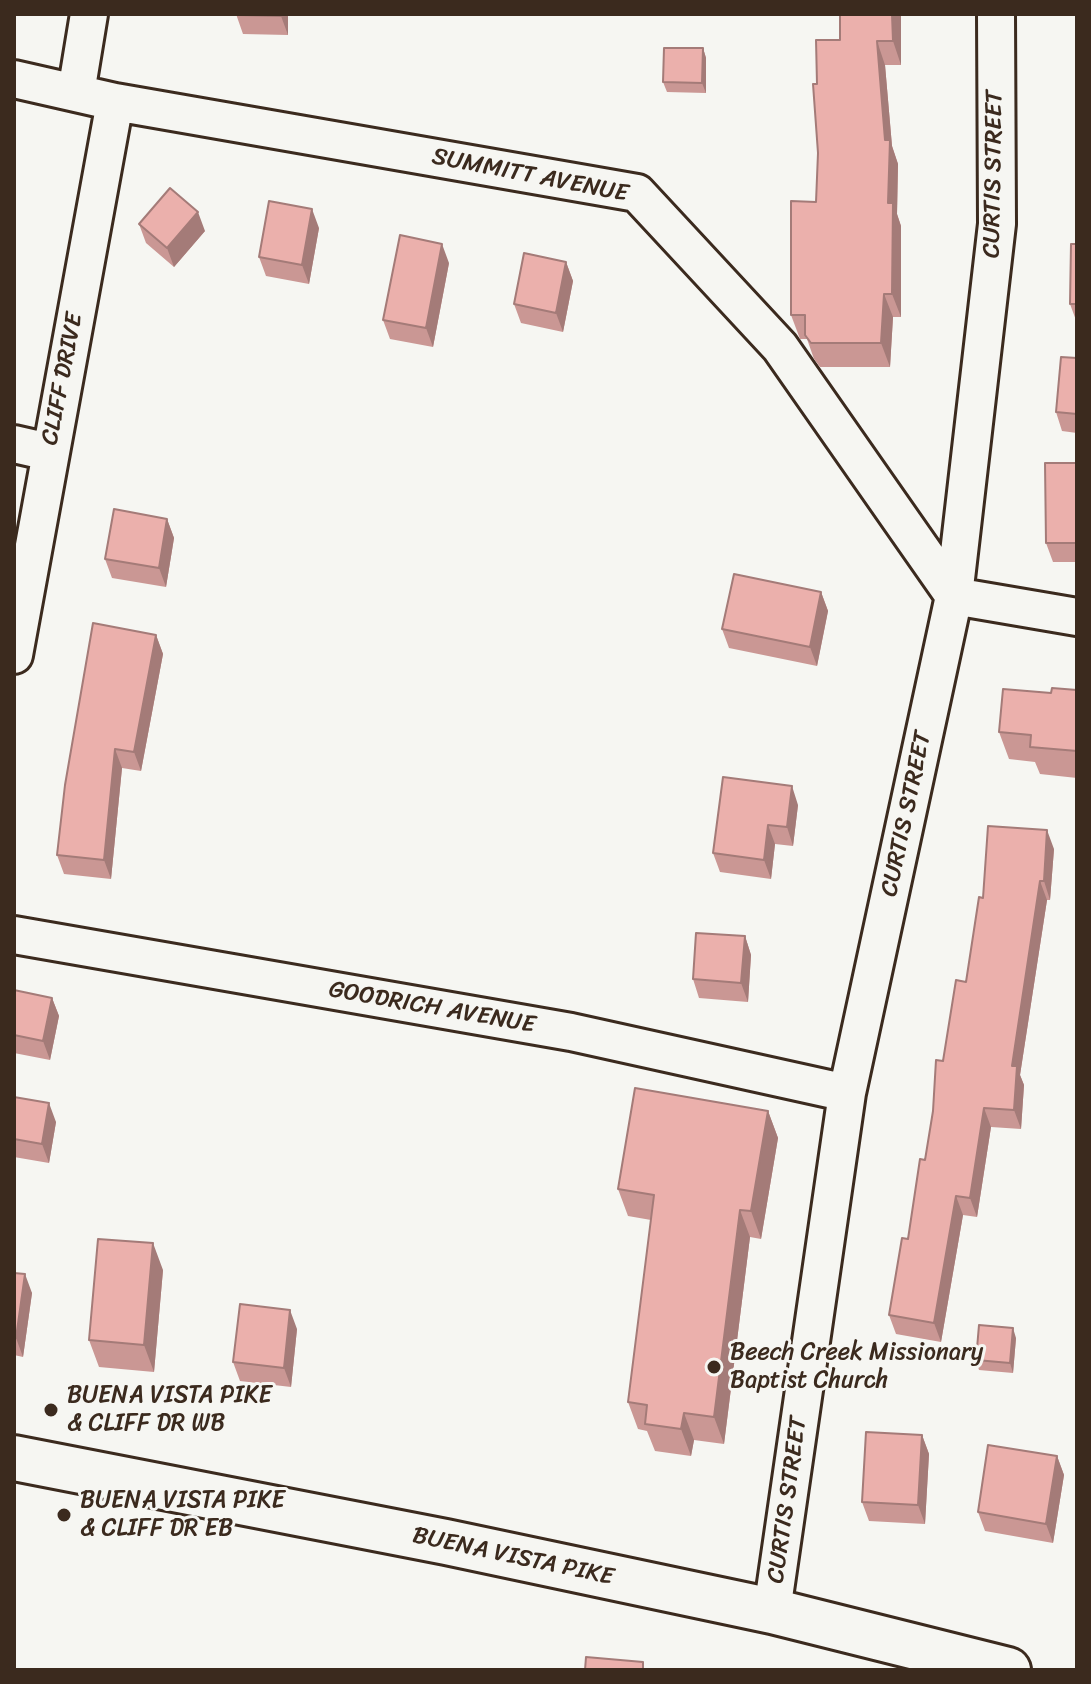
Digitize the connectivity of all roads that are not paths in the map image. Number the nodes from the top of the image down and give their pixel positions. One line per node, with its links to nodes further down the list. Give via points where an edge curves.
1 (89, 14): 4 (street)
2 (996, 14): 8 (street, CURTIS STREET, via 997,224)
3 (14, 79): 4 (street, SUMMITT AVENUE)
4 (76, 93): 5 (street, SUMMITT AVENUE)
5 (115, 102): 7 (street, CLIFF DRIVE); 8 (street, SUMMITT AVENUE, via 637,193 780,347)
6 (14, 444): 7 (street)
7 (49, 452): 10 (street, CLIFF DRIVE)
8 (954, 596): 9 (street); 12 (street, CURTIS STREET)
9 (1077, 617)
10 (14, 655)
11 (14, 935): 12 (street, GOODRICH AVENUE, via 571,1032)
12 (847, 1093): 14 (street, CURTIS STREET)
13 (14, 1458): 14 (main road, BUENA VISTA PIKE)
14 (772, 1611): 15 (main road, BUENA VISTA PIKE)
15 (1008, 1670)

